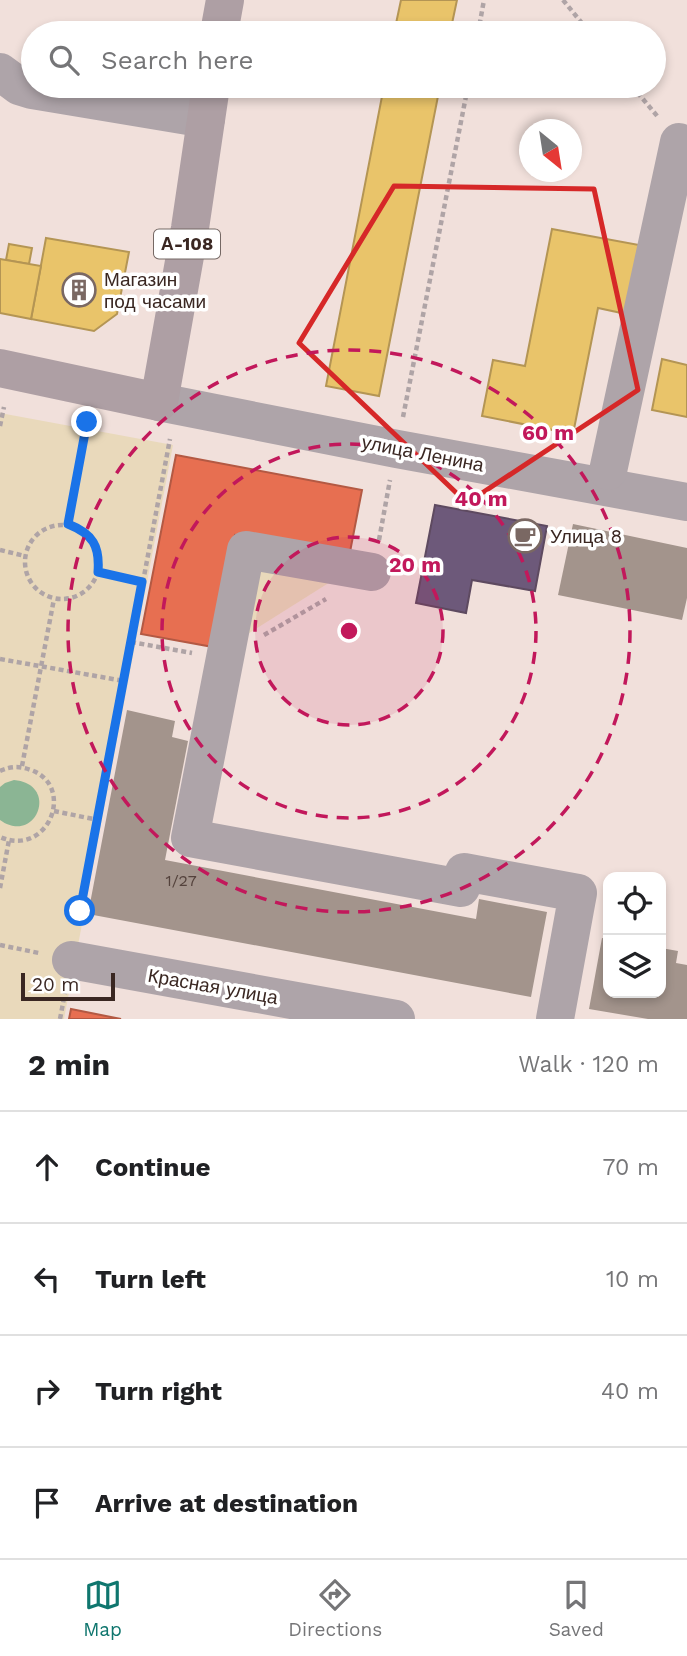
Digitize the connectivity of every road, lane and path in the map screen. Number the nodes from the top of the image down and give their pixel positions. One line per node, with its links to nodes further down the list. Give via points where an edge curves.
1 (225, 0): 4 (highway)
2 (484, 0): 5 (path)
3 (563, 0): 6 (path)
4 (221, 21)
5 (480, 21)
6 (580, 21)
7 (0, 72): 8 (street)
8 (21, 87)
9 (141, 98): 11 (street)
10 (466, 98): 19 (path)
11 (209, 103): 14 (highway, А-108)
12 (678, 142): 20 (street)
13 (0, 368): 14 (highway)
14 (159, 402): 19 (street, улица Ленина)
15 (4, 407): 17 (path)
16 (87, 422): 22 (path)
17 (0, 426)
18 (170, 438): 27 (path)
19 (397, 449): 21 (street, улица Ленина); 26 (path)
20 (608, 471)
21 (687, 502)
22 (68, 524): 24 (path, via 40,531); 25 (path, via 93,541 99,556)
23 (0, 551): 24 (path)
24 (25, 556): 28 (path, via 25,571 32,584)
25 (98, 572): 27 (path); 28 (path, via 80,594)
26 (372, 572): 32 (street, via 246,550)
27 (142, 582): 30 (path)
28 (54, 598): 33 (path)
29 (327, 598): 32 (path)
30 (131, 642): 32 (path); 34 (path)
31 (0, 659): 33 (path)
32 (225, 659): 45 (street, via 190,838 461,888 464,872 579,893)
33 (41, 666): 34 (path); 35 (path)
34 (124, 681): 38 (path)
35 (22, 766): 36 (path); 37 (path, via 47,781)
36 (0, 771)
37 (54, 811): 38 (path); 40 (path, via 35,837)
38 (98, 820): 42 (path)
39 (0, 836): 40 (path)
40 (9, 840): 41 (path)
41 (0, 888)
42 (69, 971): 43 (path); 44 (street, Красная улица)
43 (60, 1019)
44 (396, 1019)
45 (555, 1019)

